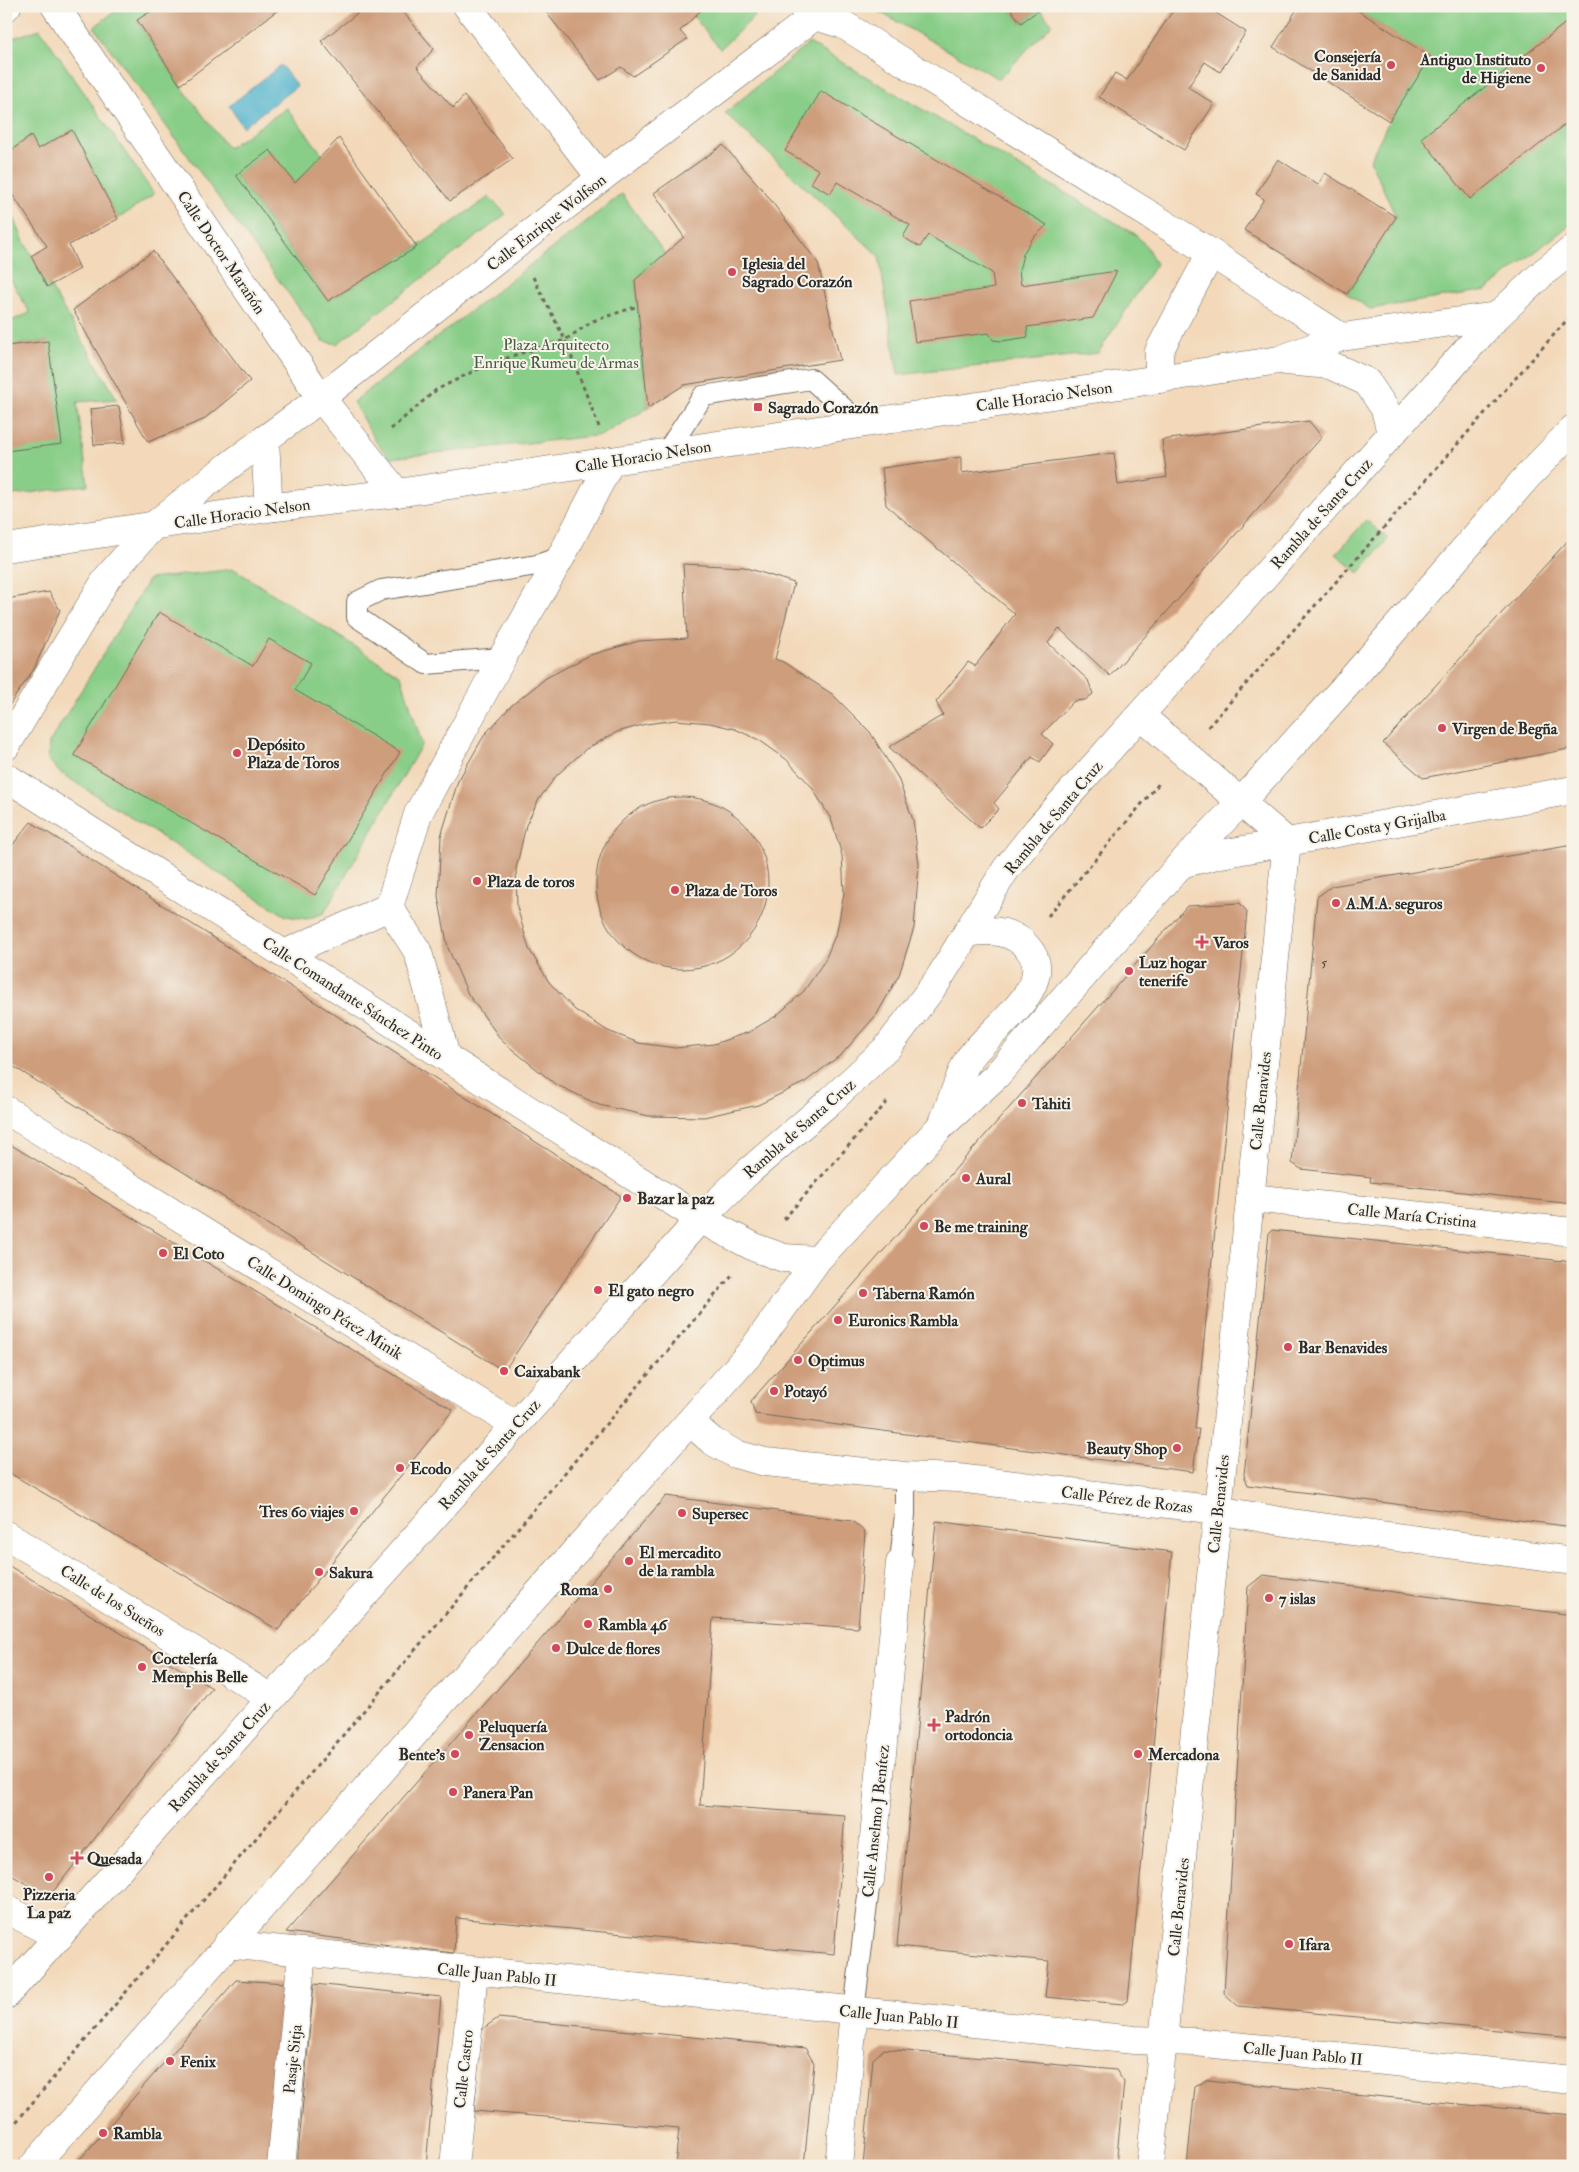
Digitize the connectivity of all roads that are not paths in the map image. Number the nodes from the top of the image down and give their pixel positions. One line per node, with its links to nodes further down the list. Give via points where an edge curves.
1 (54, 6): 11 (street, Calle Doctor Marañón)
2 (467, 6): 4 (street)
3 (814, 10): 4 (street, Calle Enrique Wolfson); 6 (street, via 844,25)
4 (601, 178): 11 (street, Calle Enrique Wolfson)
5 (1573, 250): 7 (street, Rambla de Santa Cruz)
6 (1211, 253): 8 (street); 10 (street, via 1159,351)
7 (1497, 316): 8 (street); 14 (street, Rambla de Santa Cruz)
8 (1341, 337): 9 (street)
9 (1279, 360): 10 (street, Calle Horacio Nelson); 14 (street, via 1330,365 1367,382 1385,409)
10 (1159, 379): 12 (street, Calle Horacio Nelson)
11 (321, 398): 15 (street, Calle Enrique Wolfson); 18 (street, Calle Doctor Marañón)
12 (860, 423): 16 (street, Calle Horacio Nelson); 16 (lane, via 811,379 801,380 703,396)
13 (1573, 429): 28 (street, via 1526,478)
14 (1391, 433): 24 (street, Rambla de Santa Cruz)
15 (265, 439): 19 (street, via 268,494); 20 (street, Calle Enrique Wolfson)
16 (666, 453): 17 (street, Calle Horacio Nelson)
17 (611, 462): 18 (street, Calle Horacio Nelson); 22 (street)
18 (397, 493): 19 (street, Calle Horacio Nelson)
19 (275, 507): 20 (street, Calle Horacio Nelson)
20 (153, 526): 21 (street, Calle Horacio Nelson); 25 (street, Calle Enrique Wolfson, via 106,578)
21 (6, 548)
22 (561, 556): 23 (street); 23 (lane, via 537,565 381,590 357,602 357,617 426,664)
23 (502, 658): 31 (street, via 418,814)
24 (1141, 716): 28 (street); 32 (street, Rambla de Santa Cruz, via 1043,824 1012,863)
25 (6, 746)
26 (6, 777): 33 (street, Calle Comandante Sánchez Pinto)
27 (1573, 790): 29 (street, Calle Costa y Grijalba)
28 (1241, 802): 29 (street); 30 (street)
29 (1287, 842): 30 (street, Calle Costa y Grijalba); 37 (street, Calle Benavides)
30 (1181, 864): 36 (street, via 996,1076)
31 (389, 907): 33 (street); 34 (street, via 418,952)
32 (967, 933): 36 (street, via 1002,931 1025,944 1037,964 1035,979 1027,995 968,1060); 38 (street, Rambla de Santa Cruz, via 938,980 887,1048)
33 (284, 954): 34 (street, Calle Comandante Sánchez Pinto)
34 (446, 1058): 38 (street, Calle Comandante Sánchez Pinto)
35 (6, 1110): 42 (street, Calle Domingo Pérez Minik)
36 (941, 1126): 40 (street)
37 (1251, 1198): 39 (street, Calle María Cristina); 44 (street, Calle Benavides)
38 (700, 1219): 40 (street, Calle Comandante Sánchez Pinto, via 784,1258); 42 (street, Rambla de Santa Cruz)
39 (1573, 1232)
40 (818, 1260): 41 (street, via 752,1352)
41 (690, 1422): 43 (street, Calle Pérez de Rozas, via 712,1441 735,1454 755,1460); 52 (street)
42 (516, 1424): 48 (street, Rambla de Santa Cruz)
43 (905, 1476): 44 (street, Calle Pérez de Rozas, via 958,1478); 47 (lane, Calle Anselmo J Benítez)
44 (1217, 1510): 46 (street, Calle Pérez de Rozas); 57 (street, Calle Benavides)
45 (6, 1535): 48 (street, Calle de los Sueños)
46 (1573, 1561)
47 (900, 1563): 49 (street, Calle Anselmo J Benítez)
48 (271, 1698): 51 (street, Rambla de Santa Cruz)
49 (870, 1880): 56 (lane, Calle Anselmo J Benítez)
50 (6, 1909): 51 (street)
51 (59, 1937): 55 (street, Rambla de Santa Cruz)
52 (227, 1944): 53 (street, Calle Juan Pablo II); 59 (street)
53 (302, 1953): 54 (street, Calle Juan Pablo II); 60 (street, Pasaje Sitja)
54 (474, 1972): 56 (street, Calle Juan Pablo II); 61 (street, Calle Castro)
55 (6, 1995)
56 (854, 2011): 57 (street, Calle Juan Pablo II); 62 (street, Calle Anselmo J Benítez)
57 (1164, 2041): 58 (street, Calle Juan Pablo II); 63 (street, Calle Benavides)
58 (1573, 2080)
59 (33, 2166)
60 (281, 2166)
61 (454, 2166)
62 (840, 2166)
63 (1150, 2166)

